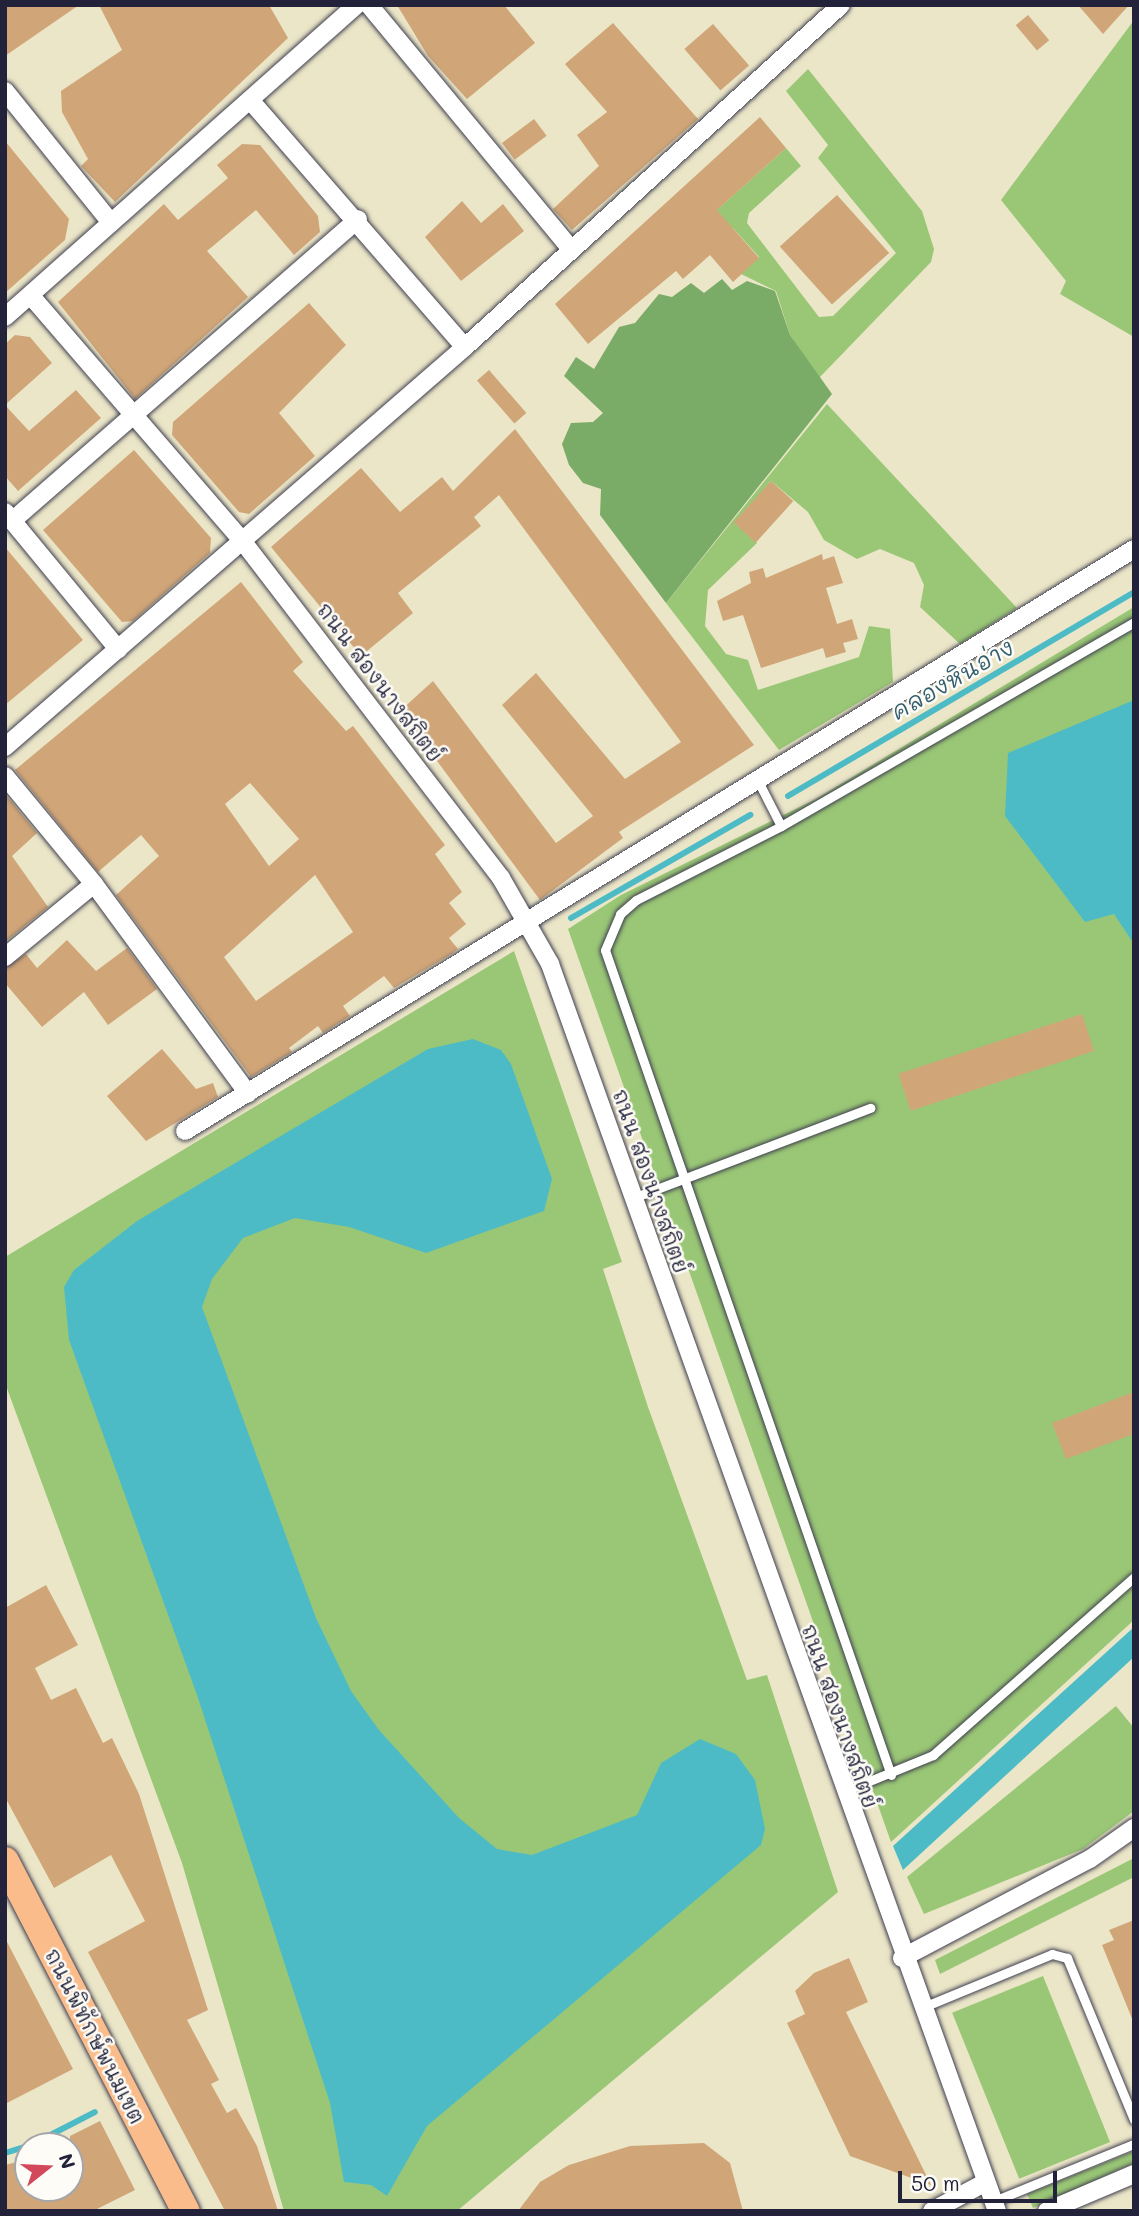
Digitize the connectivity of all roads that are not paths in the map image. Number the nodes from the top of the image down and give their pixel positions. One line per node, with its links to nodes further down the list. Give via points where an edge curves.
1 (357, 5): 5 (street)
2 (369, 5): 8 (street)
3 (841, 5): 8 (street)
4 (5, 92): 7 (street)
5 (250, 100): 6 (street); 7 (street)
6 (358, 219): 11 (street); 12 (street)
7 (111, 223): 9 (street)
8 (572, 250): 11 (street)
9 (31, 296): 10 (street); 12 (street, ถนน สองนางสถิตย์)
10 (5, 317)
11 (466, 347): 14 (street)
12 (136, 418): 13 (street); 14 (street, ถนน สองนางสถิตย์)
13 (9, 517): 17 (street)
14 (244, 543): 17 (street); 23 (street, ถนน สองนางสถิตย์)
15 (1134, 548): 20 (street)
16 (1134, 622): 21 (lane)
17 (118, 649): 18 (street)
18 (5, 747)
19 (5, 776): 22 (street)
20 (758, 783): 21 (lane); 23 (street)
21 (781, 826): 28 (lane, via 636,900 608,939 608,967)
22 (94, 884): 24 (street); 25 (street)
23 (528, 921): 25 (street); 29 (street, ถนน สองนางสถิตย์, via 550,964)
24 (5, 957)
25 (248, 1094): 27 (street)
26 (870, 1108): 28 (lane)
27 (185, 1131)
28 (685, 1179): 29 (lane); 31 (lane)
29 (633, 1198): 32 (street, ถนน สองนางสถิตย์)
30 (1134, 1577): 31 (lane, via 933,1755)
31 (891, 1775): 32 (lane)
32 (843, 1792): 35 (street, ถนน สองนางสถิตย์)
33 (1134, 1828): 35 (street, via 1090,1859)
34 (5, 1861): 42 (main road, ถนนพิทักษ์พนมเขต)
35 (902, 1958): 36 (street, ถนน สองนางสถิตย์)
36 (920, 2009): 37 (lane, via 1052,1954 1067,1958); 40 (street, ถนน สองนางสถิตย์)
37 (1134, 2120)
38 (1134, 2144): 41 (lane)
39 (1134, 2174): 44 (street)
40 (986, 2182): 41 (street, ถนน สองนางสถิตย์); 43 (street)
41 (995, 2206)
42 (186, 2211)
43 (932, 2211)
44 (1047, 2211)

